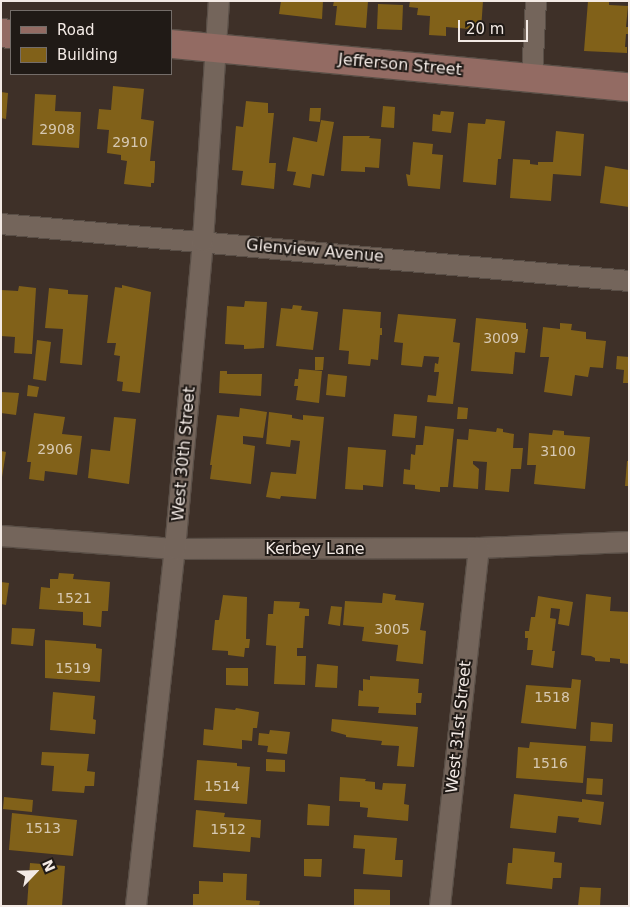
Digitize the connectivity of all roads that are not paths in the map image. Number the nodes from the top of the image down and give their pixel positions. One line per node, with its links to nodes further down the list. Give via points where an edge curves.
1 (219, 1): 4 (street, West 30th Street)
2 (536, 1): 5 (street)
3 (172, 44): 4 (street, Jefferson Street)
4 (216, 47): 5 (street, Jefferson Street); 8 (street, West 30th Street)
5 (532, 77): 6 (street, Jefferson Street)
6 (629, 87)
7 (1, 224): 8 (street, Glenview Avenue)
8 (203, 241): 9 (street, Glenview Avenue); 13 (street, West 30th Street)
9 (629, 281)
10 (1, 536): 13 (street, Kerbey Lane)
11 (629, 542): 12 (street, Kerbey Lane)
12 (479, 548): 13 (street, Kerbey Lane); 15 (street, West 31st Street)
13 (175, 549): 14 (street, West 30th Street)
14 (136, 906)
15 (440, 906)

